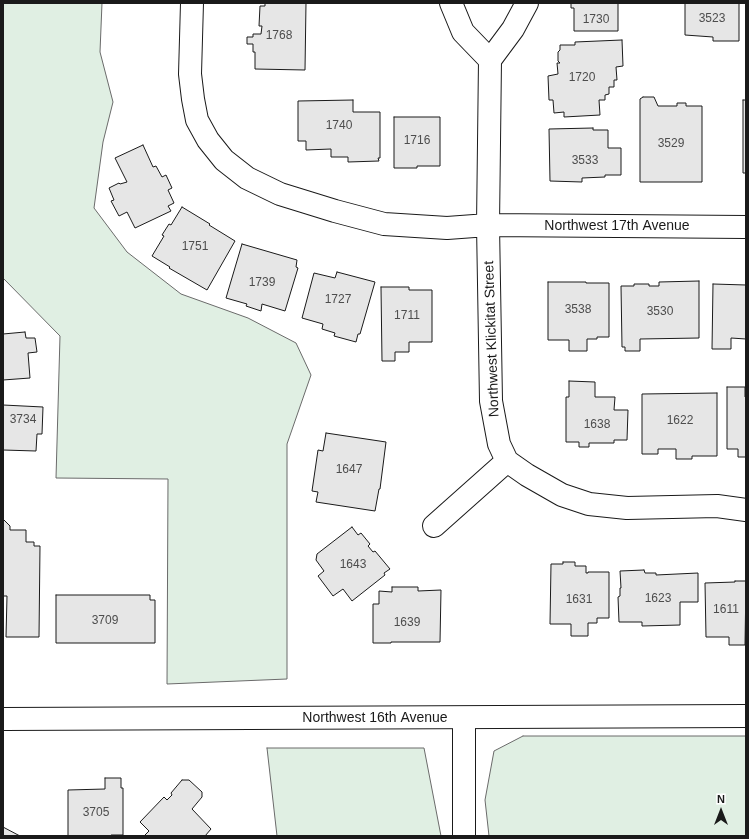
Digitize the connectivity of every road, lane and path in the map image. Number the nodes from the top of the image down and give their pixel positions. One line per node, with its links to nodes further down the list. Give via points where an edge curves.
1 (192, 3): 5 (street, Northwest 17th Avenue, via 190,74 198,120 208,140 224,160 246,178 280,194 384,224 447,228)
2 (451, 3): 4 (street, via 463,32)
3 (527, 3): 4 (street, via 513,29)
4 (490, 60): 5 (street, Northwest Klickitat Street)
5 (488, 225): 6 (street, Northwest 17th Avenue); 7 (street, Northwest Klickitat Street, via 491,401 499,444)
6 (746, 227)
7 (507, 461): 8 (street, via 562,495 589,504 627,508 716,506); 9 (street)
8 (746, 510)
9 (434, 526)
10 (746, 716): 11 (street, Northwest 16th Avenue)
11 (464, 718): 12 (street, Northwest 16th Avenue); 13 (street)
12 (3, 719)
13 (464, 836)

